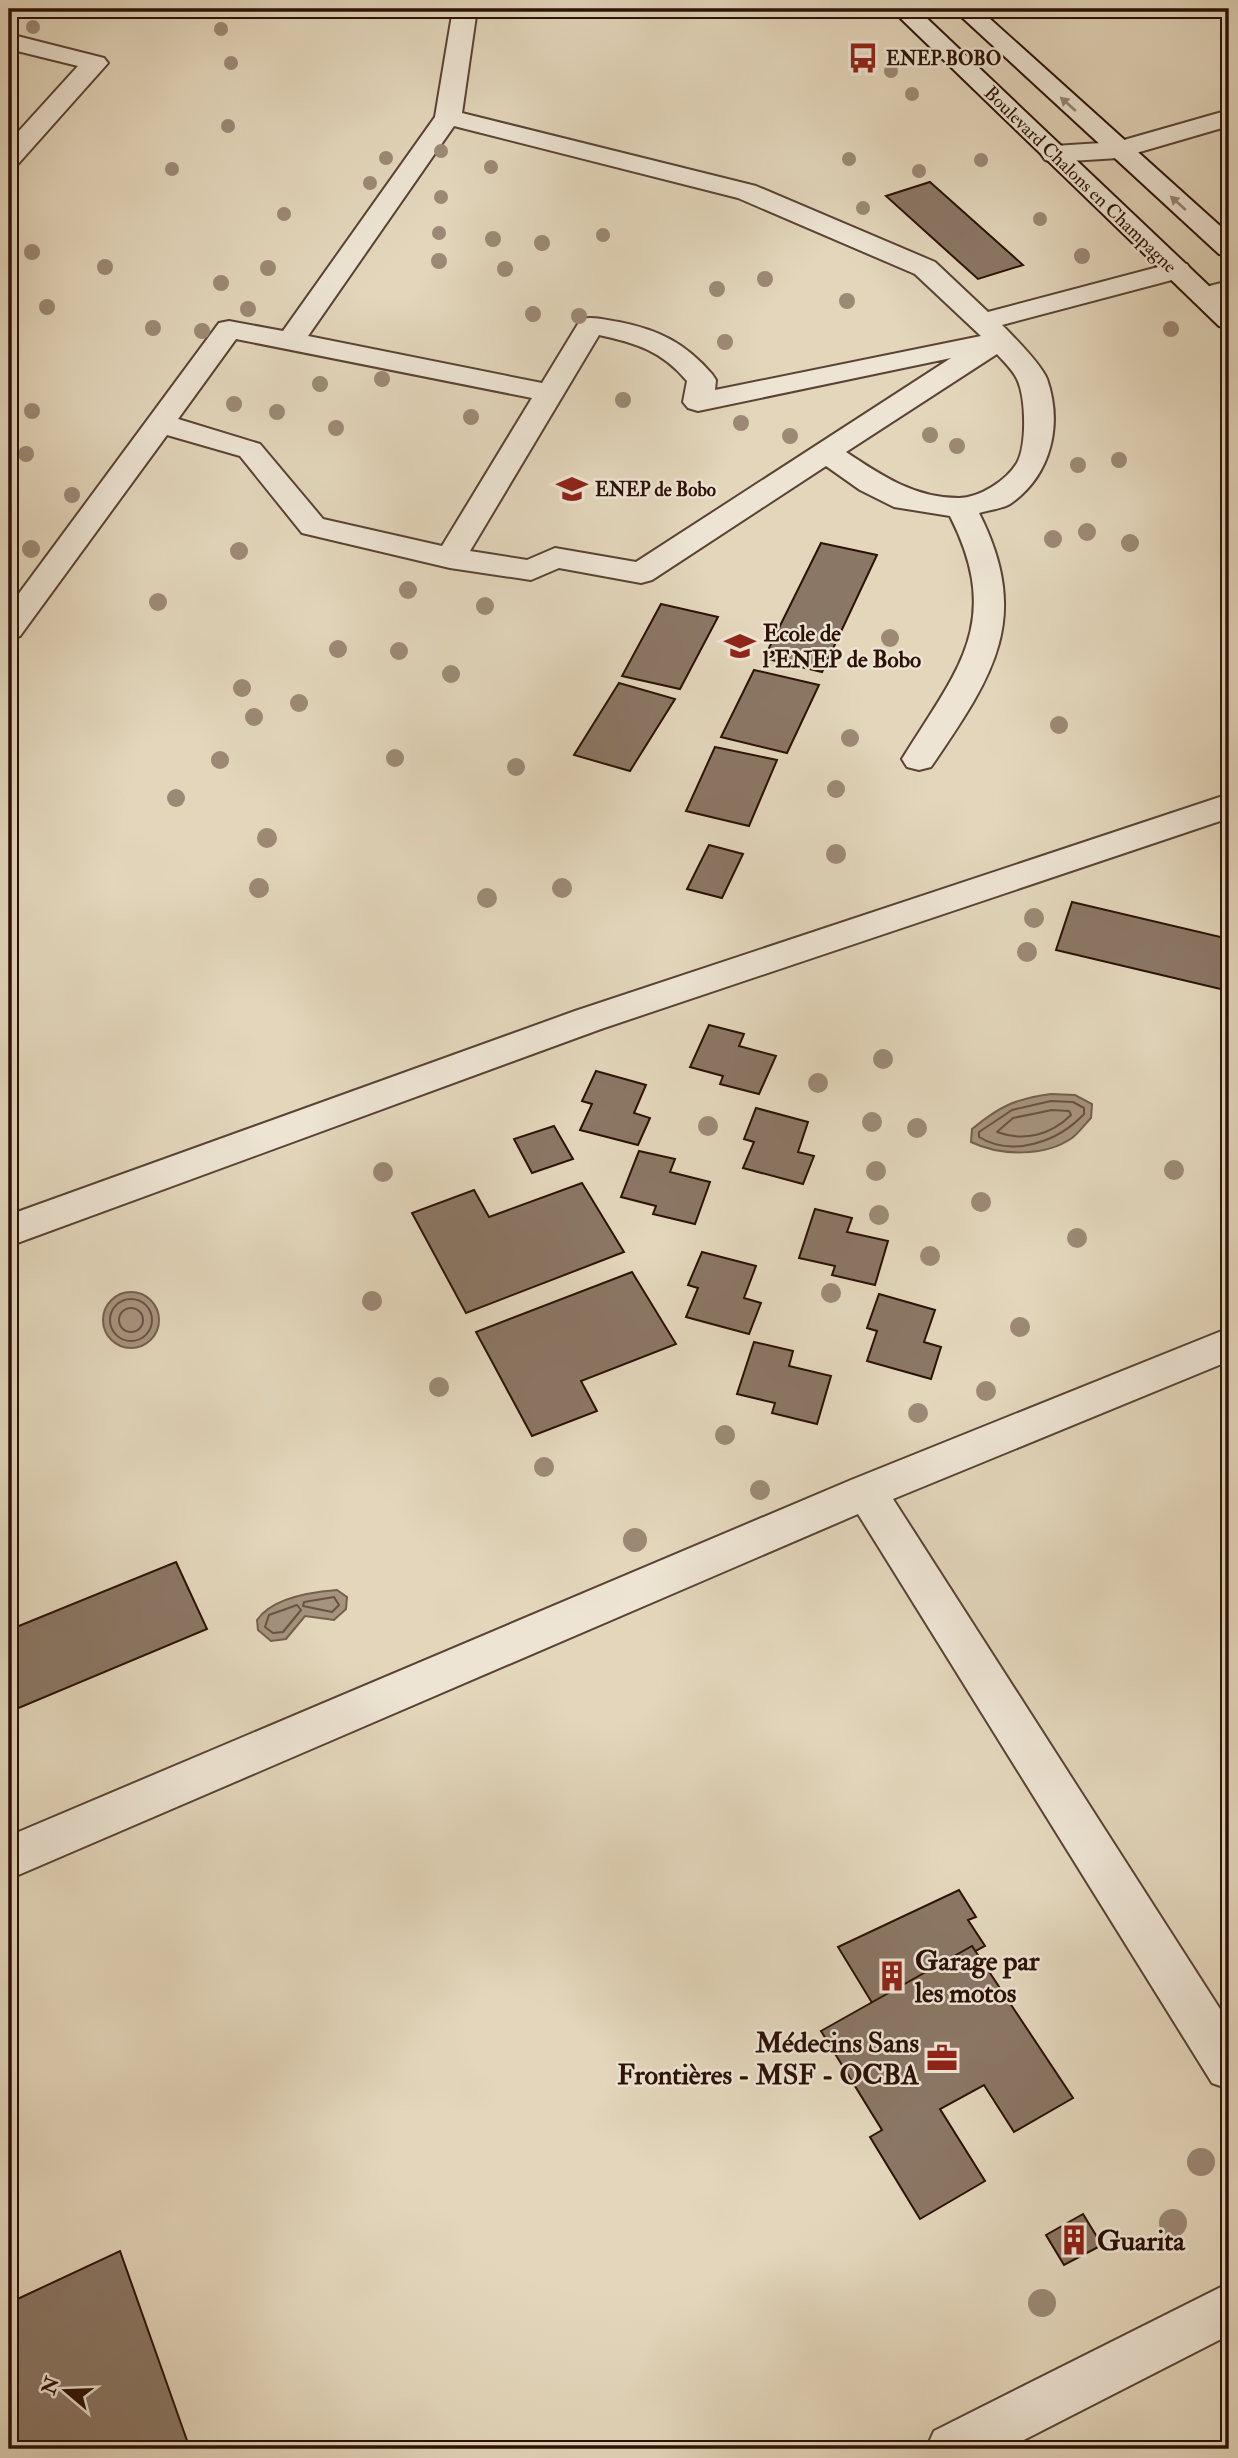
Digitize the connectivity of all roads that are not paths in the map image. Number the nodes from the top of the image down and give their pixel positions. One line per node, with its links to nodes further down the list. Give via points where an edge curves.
1 (465, 9): 5 (street)
2 (903, 9): 8 (street, Boulevard Chalons en Champagne)
3 (965, 9): 7 (street, Boulevard Chalons en Champagne, one-way to 3)
4 (9, 42): 9 (street, via 95,63)
5 (449, 117): 14 (street, via 747,192 925,268); 15 (street)
6 (1229, 118): 7 (street)
7 (1119, 150): 8 (street); 10 (street, Boulevard Chalons en Champagne, one-way to 7)
8 (1054, 154): 11 (street, Boulevard Chalons en Champagne)
9 (9, 158)
10 (1229, 248)
11 (1177, 270): 12 (street, Boulevard Chalons en Champagne); 14 (street)
12 (1217, 293): 13 (street, Boulevard Chalons en Champagne)
13 (1229, 320)
14 (991, 331): 16 (street, via 698,402 702,380 684,357 662,341 591,325); 18 (street); 19 (street, via 1032,379 1040,426 1031,466 998,498)
15 (291, 341): 16 (street); 17 (street, via 229,328)
16 (550, 393): 20 (street)
17 (158, 423): 20 (street, via 250,450 313,526); 21 (street)
18 (826, 452): 19 (street, via 905,500); 20 (street, via 641,573 555,558 531,570)
19 (961, 508): 22 (street, via 985,559 992,603 985,646 971,683)
20 (450, 558)
21 (9, 629)
22 (919, 759)
23 (1229, 806): 24 (street, via 588,1020)
24 (9, 1231)
25 (1229, 1344): 26 (street)
26 (866, 1492): 27 (street); 28 (street)
27 (9, 1858)
28 (1229, 2066)
29 (1229, 2308): 30 (street)
30 (952, 2449)

